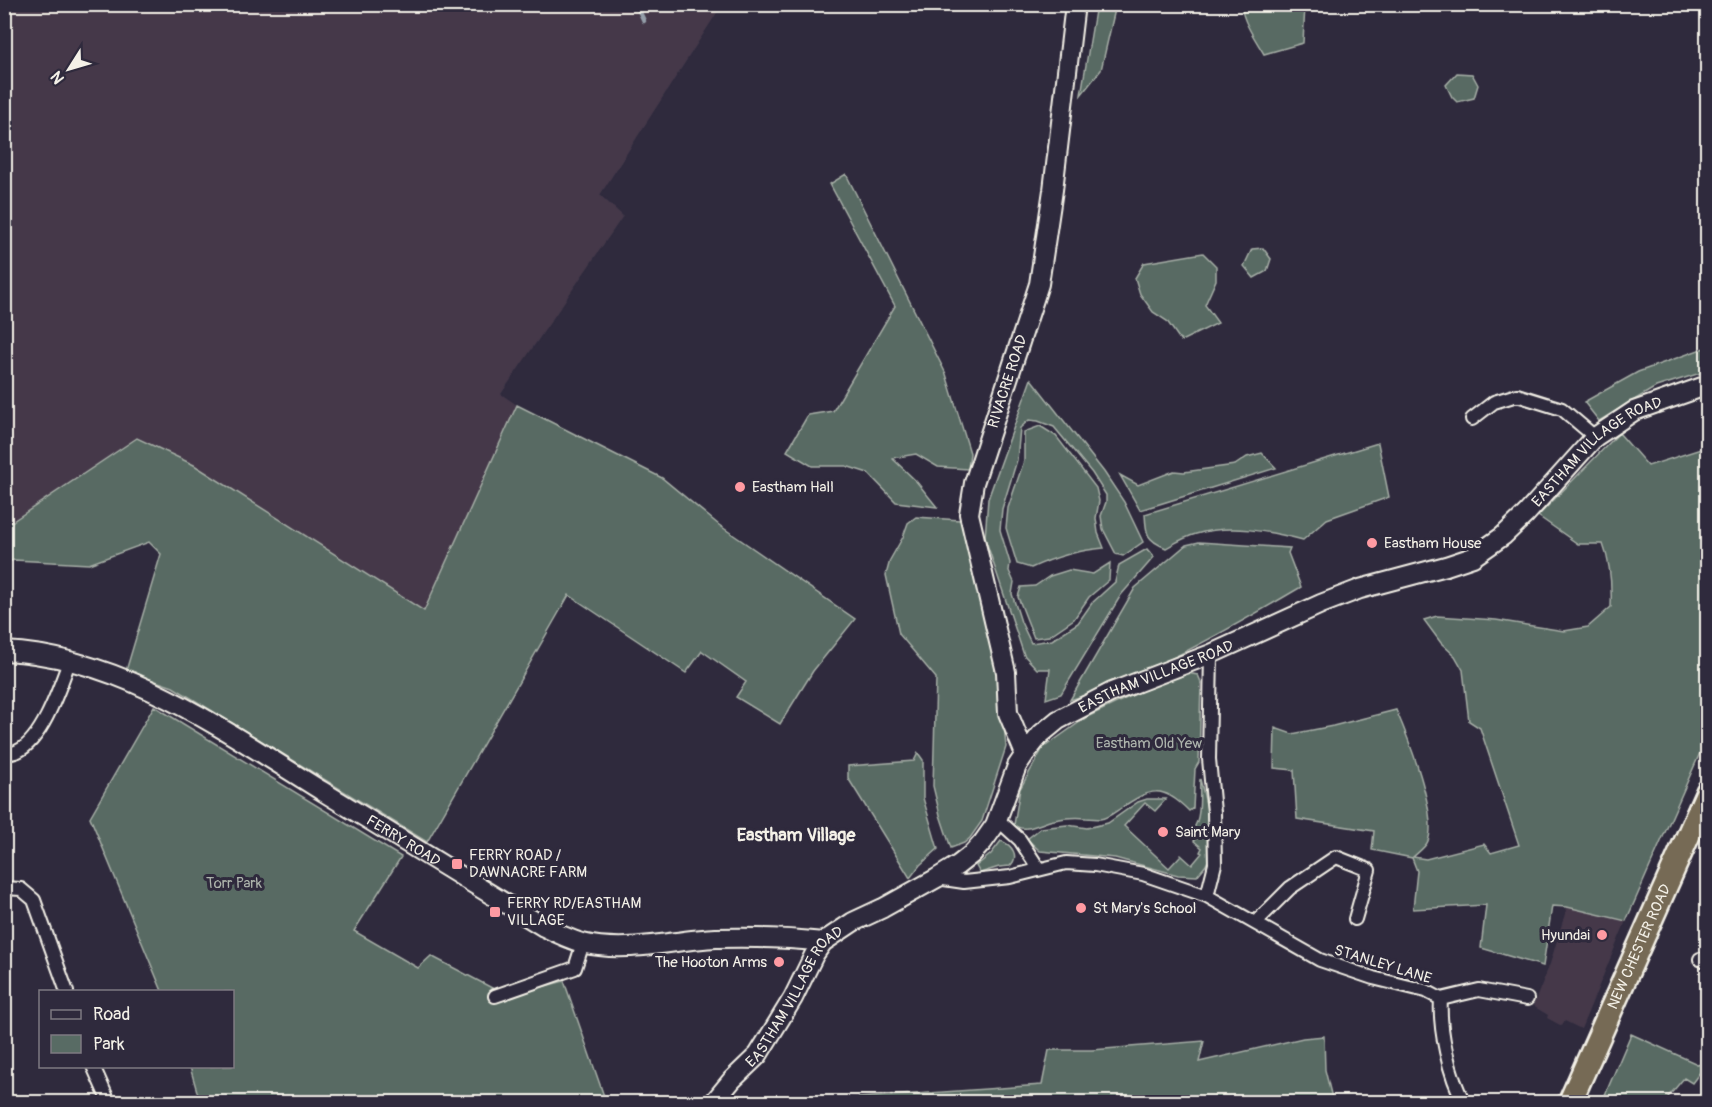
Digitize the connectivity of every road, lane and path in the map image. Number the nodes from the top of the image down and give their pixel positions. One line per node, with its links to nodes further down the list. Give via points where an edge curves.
1 (1075, 4): 9 (main road, RIVACRE ROAD, via 1039,284 974,483 969,514 1006,672 1008,713)
2 (1707, 385): 4 (main road, EASTHAM VILLAGE ROAD, via 1634,411)
3 (1472, 419): 4 (street, via 1494,402 1518,395 1562,409)
4 (1595, 437): 6 (main road, EASTHAM VILLAGE ROAD, via 1526,514 1473,557 1321,603)
5 (4, 651): 7 (main road, FERRY ROAD, via 33,652)
6 (1211, 654): 9 (main road, EASTHAM VILLAGE ROAD, via 1112,692 1058,720); 15 (street, via 1209,759 1215,864)
7 (69, 662): 8 (street, via 37,734 18,751); 19 (main road, FERRY ROAD, via 149,690 210,722 543,927)
8 (4, 754)
9 (1025, 754): 11 (main road, EASTHAM VILLAGE ROAD)
10 (1707, 791): 28 (highway, NEW CHESTER ROAD)
11 (997, 819): 12 (street, via 1020,840); 13 (main road, EASTHAM VILLAGE ROAD, via 978,848)
12 (1040, 870): 13 (street, STANLEY LANE, via 964,882); 15 (street, STANLEY LANE, via 1066,863 1095,865 1143,874)
13 (937, 878): 18 (main road, EASTHAM VILLAGE ROAD)
14 (4, 888): 20 (street, via 21,889 33,900)
15 (1207, 896): 17 (street, STANLEY LANE)
16 (1355, 919): 17 (street, via 1369,870 1336,857 1290,888)
17 (1255, 922): 22 (street, STANLEY LANE, via 1320,960 1426,991)
18 (823, 942): 19 (main road, FERRY ROAD, via 715,938 630,948); 26 (main road, EASTHAM VILLAGE ROAD, via 758,1055)
19 (583, 943): 21 (street, via 575,968)
20 (66, 990)
21 (495, 996)
22 (1441, 999): 23 (street, via 1479,990); 27 (street, STANLEY LANE, via 1443,1037)
23 (1527, 999)
24 (94, 1068): 25 (street)
25 (109, 1102)
26 (714, 1102)
27 (1464, 1102)
28 (1570, 1102)

